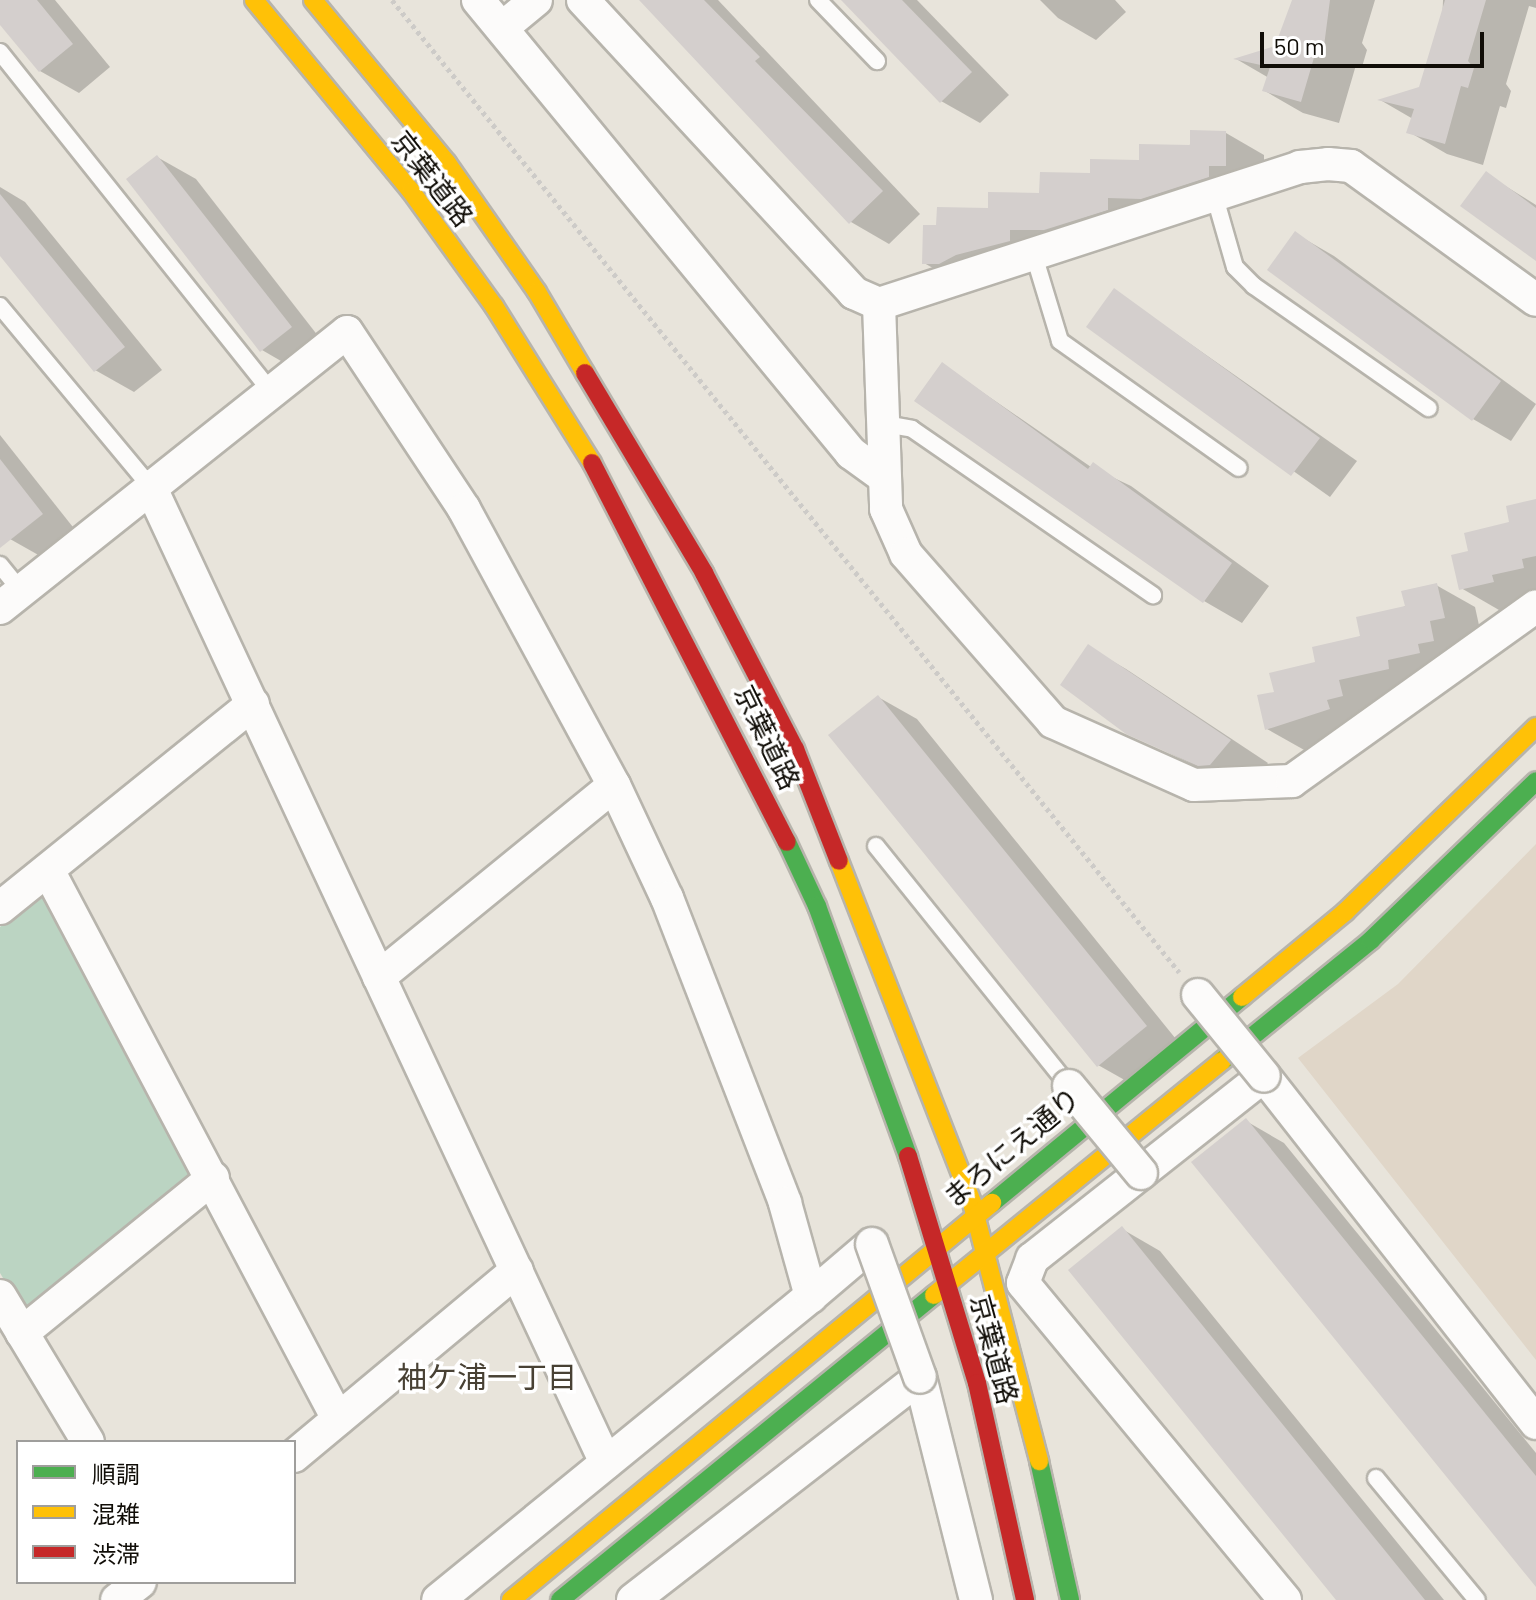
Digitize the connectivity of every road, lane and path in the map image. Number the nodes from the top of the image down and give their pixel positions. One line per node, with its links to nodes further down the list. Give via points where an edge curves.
1 (254, 0): 40 (main road, 京葉道路, via 411,191 494,306 583,446 670,601 817,906)
2 (313, 0): 39 (main road, 京葉道路, via 447,163 537,292 704,573 795,749 919,1055)
3 (392, 0): 34 (path)
4 (478, 0): 8 (street)
5 (536, 0): 8 (street)
6 (583, 0): 14 (street, via 854,293)
7 (818, 0): 10 (lane)
8 (502, 28): 20 (street, via 851,453)
9 (0, 52): 16 (lane)
10 (877, 61)
11 (1214, 194): 12 (street); 13 (street, via 1300,167 1351,166); 17 (lane, via 1235,267 1254,286)
12 (1033, 252): 14 (street); 19 (lane, via 1060,341)
13 (1536, 300)
14 (879, 304): 18 (street)
15 (0, 306): 21 (lane)
16 (271, 392): 21 (street); 29 (street, via 347,332 464,509)
17 (1428, 408)
18 (885, 424): 20 (street); 23 (lane, via 912,429)
19 (1239, 468)
20 (884, 477): 25 (street, via 886,509 906,554 1053,722 1194,785 1292,781)
21 (150, 486): 24 (street); 26 (street)
22 (0, 565): 24 (lane)
23 (1153, 595)
24 (10, 600)
25 (1536, 606)
26 (253, 704): 31 (street); 33 (street)
27 (1536, 727): 39 (main road, まろにえ通り, via 1345,912)
28 (1536, 781): 41 (main road, via 1371,940)
29 (614, 785): 33 (street); 45 (street, via 667,898 773,1174)
30 (876, 846): 36 (lane)
31 (48, 870): 32 (street); 38 (street)
32 (0, 908)
33 (379, 977): 42 (street)
34 (1198, 995): 35 (street, bridge)
35 (1264, 1076): 37 (street); 49 (street)
36 (1069, 1086): 37 (street, bridge)
37 (1141, 1173): 63 (street, via 1032,1259 1023,1283)
38 (213, 1178): 46 (street); 48 (street)
39 (976, 1213): 40 (main road, まろにえ通り); 41 (main road, 京葉道路)
40 (937, 1245): 43 (main road, 京葉道路); 57 (main road, まろにえ通り)
41 (987, 1254): 43 (main road); 62 (main road, 京葉道路, via 1059,1536)
42 (517, 1270): 48 (street); 52 (street)
43 (949, 1284): 58 (main road); 61 (main road, 京葉道路, via 1012,1528)
44 (0, 1296): 46 (street)
45 (811, 1296): 47 (street, bridge, via 872,1244); 52 (street)
46 (22, 1333): 50 (street)
47 (920, 1377): 59 (street); 60 (street)
48 (338, 1419): 51 (street)
49 (1536, 1423)
50 (87, 1440)
51 (296, 1454)
52 (606, 1463): 56 (street)
53 (1376, 1478): 64 (lane)
54 (137, 1584): 55 (street)
55 (117, 1600)
56 (438, 1600)
57 (511, 1600)
58 (560, 1600)
59 (633, 1600)
60 (976, 1600)
61 (1025, 1600)
62 (1070, 1600)
63 (1285, 1600)
64 (1477, 1600)

